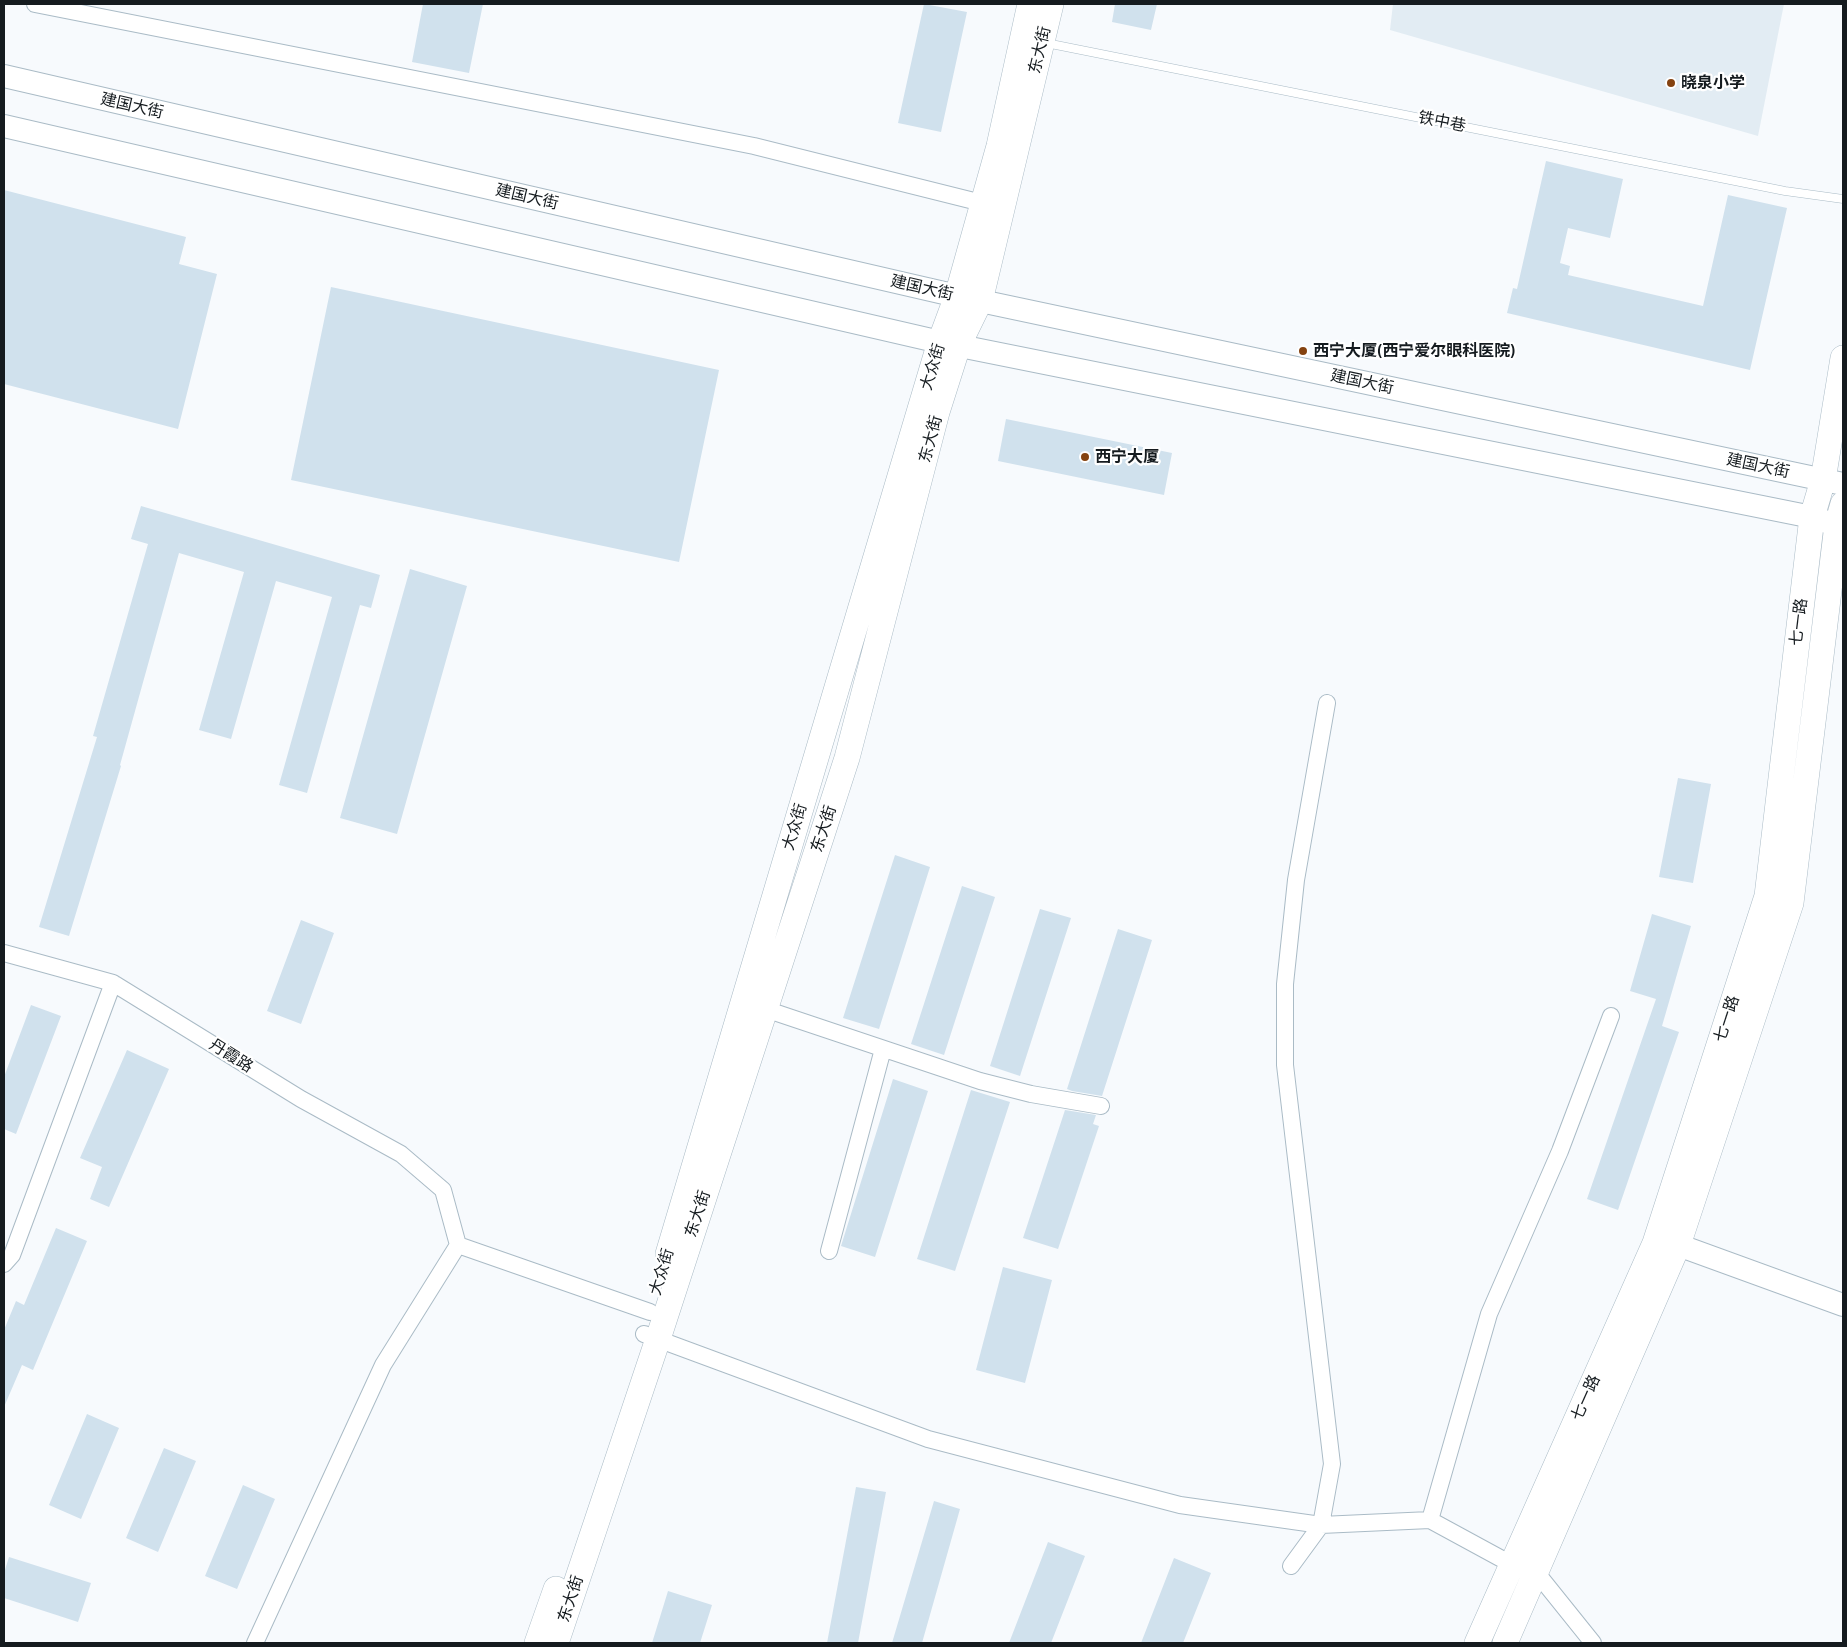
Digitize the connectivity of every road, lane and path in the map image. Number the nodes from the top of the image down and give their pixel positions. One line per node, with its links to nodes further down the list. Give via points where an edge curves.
1 (35, 4): 8 (street, via 754,146)
2 (1030, 4): 8 (main road, via 999,146)
3 (1051, 4): 4 (main road, 东大街)
4 (1041, 42): 7 (lane, 铁中巷, via 1785,191); 9 (main road, 东大街)
5 (4, 76): 9 (street, 建国大街)
6 (4, 126): 10 (street)
7 (1843, 199)
8 (982, 203): 9 (main road)
9 (968, 298): 10 (main road, 东大街); 12 (street, 建国大街)
10 (949, 344): 13 (street); 18 (main road, 东大街, via 938,412 847,758); 27 (main road, 大众街)
11 (1843, 358): 12 (main road, 七一路)
12 (1833, 482): 13 (main road, 七一路)
13 (1812, 517): 14 (street); 30 (main road, 七一路, via 1767,896 1655,1243)
14 (1841, 518): 23 (main road, 七一路, via 1791,903)
15 (1327, 703): 29 (street, via 1296,880 1285,984 1285,1065 1332,1464)
16 (4, 953): 17 (street, 丹霞路)
17 (113, 983): 22 (street, 丹霞路, via 301,1099 401,1154 442,1190); 25 (street, via 12,1255)
18 (765, 1010): 20 (street); 27 (main road, 东大街)
19 (1611, 1016): 28 (street, via 1560,1151 1489,1314)
20 (883, 1049): 21 (street, via 980,1081); 24 (street)
21 (1101, 1106)
22 (458, 1245): 27 (street); 33 (street, via 383,1365)
23 (1678, 1245): 26 (street); 32 (main road, 七一路)
24 (829, 1251)
25 (4, 1264)
26 (1843, 1305)
27 (651, 1328): 29 (street, via 928,1438 1180,1505); 34 (main road, 大众街); 35 (main road, 东大街)
28 (1430, 1520): 29 (street); 30 (street)
29 (1321, 1525): 31 (street)
30 (1511, 1564): 32 (street); 36 (main road, 七一路)
31 (1291, 1566)
32 (1536, 1572): 37 (main road, 七一路); 38 (street)
33 (255, 1643)
34 (537, 1643)
35 (556, 1643)
36 (1477, 1643)
37 (1505, 1643)
38 (1594, 1643)

